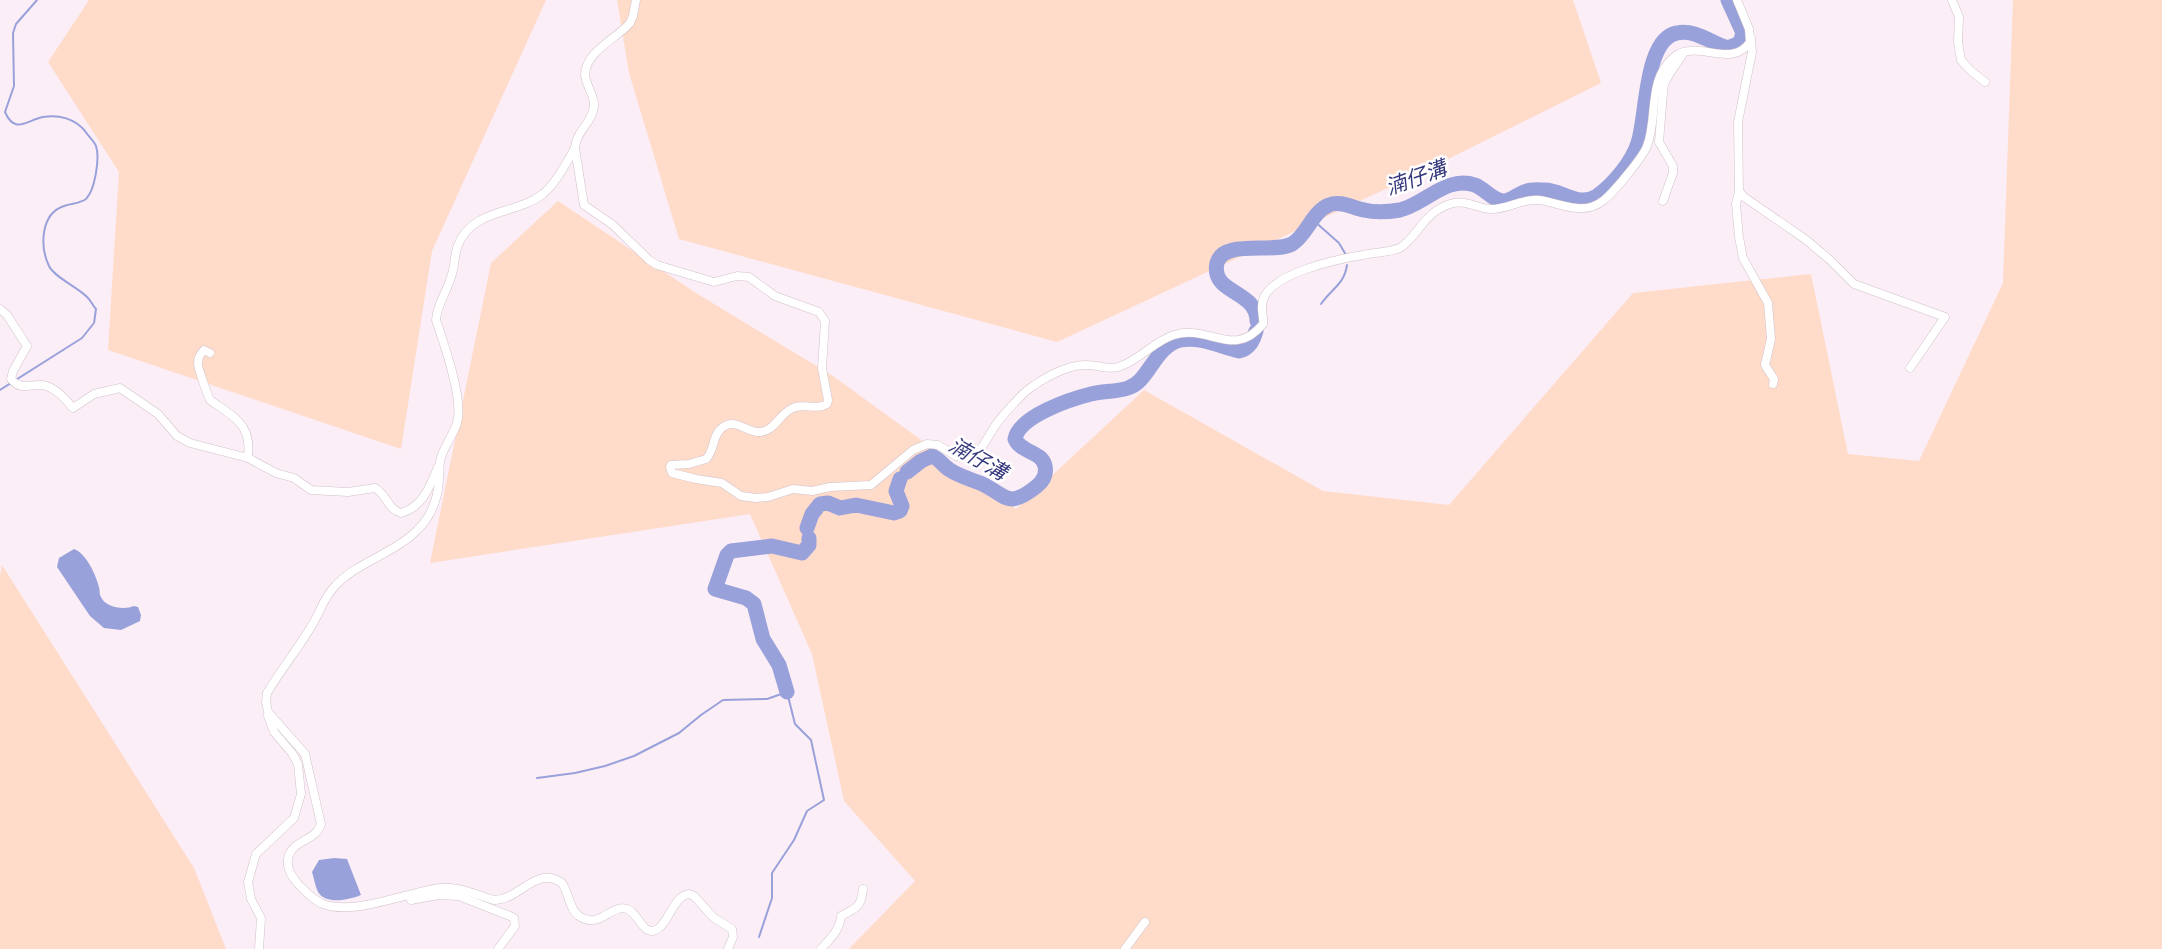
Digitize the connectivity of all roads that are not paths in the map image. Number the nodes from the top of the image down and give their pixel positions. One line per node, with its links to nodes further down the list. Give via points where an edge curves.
1 (636, 0): 7 (street, via 630,23 596,53 587,67 585,75 594,105 575,140)
2 (1737, 0): 4 (street)
3 (1952, 0): 6 (street, via 1959,17 1961,60)
4 (1751, 36): 5 (street, via 1745,49 1738,53); 8 (street, via 1752,52 1738,122)
5 (1684, 53): 7 (street, via 1675,56 1658,81 1647,147 1611,192 1593,207 1571,208 1539,200 1490,209 1458,202 1448,205 1434,212 1400,248 1329,263 1278,282 1263,300 1263,324 1239,341 1182,333 1115,368 1082,365 1041,380 1007,410 970,459 927,444 913,450 871,485 793,489 768,497 741,496 722,483 672,473 670,467 706,459 718,432 729,424 755,432 766,431 789,409 827,404 822,368 823,316 812,308 775,296 749,277 714,282 649,260 613,225 584,205); 9 (street, via 1664,84 1659,142 1673,173)
6 (1985, 81)
7 (575, 148): 15 (street, via 541,195 486,216 473,224 458,245 436,320 454,381 458,412 458,421)
8 (1738, 191): 12 (street, via 1805,239 1854,284 1945,317); 13 (street, via 1738,232 1743,258 1768,303 1771,339 1765,365)
9 (1663, 201)
10 (0, 309): 14 (street, via 27,346 13,371 11,379 16,384 42,385 54,390 73,408 94,394 120,388 158,414 177,436)
11 (210, 353): 14 (street, via 202,351 197,362 207,395 239,422 247,434)
12 (1910, 368)
13 (1773, 384)
14 (248, 458): 15 (street, via 294,478 311,490 348,492 375,488 393,510 401,513 416,506 426,494)
15 (440, 461): 16 (street, via 435,502 427,519 401,544 346,575 325,597 315,620 267,693)
16 (268, 712): 18 (street, via 304,754 321,824 317,833 293,848 289,856 290,874 322,904 343,907); 20 (street, via 274,732 298,764 300,794 294,818 256,854 248,882 261,918)
17 (863, 889): 23 (street, via 858,907 841,916 835,934)
18 (383, 901): 21 (street, via 396,903 451,895 510,916 515,926); 22 (street, via 441,888 501,900 529,883 549,877 562,883 581,918 598,920 626,908 651,931 657,930 681,897 689,894 732,929)
19 (1145, 922): 24 (street)
20 (259, 949)
21 (498, 949)
22 (728, 949)
23 (821, 949)
24 (1125, 949)

